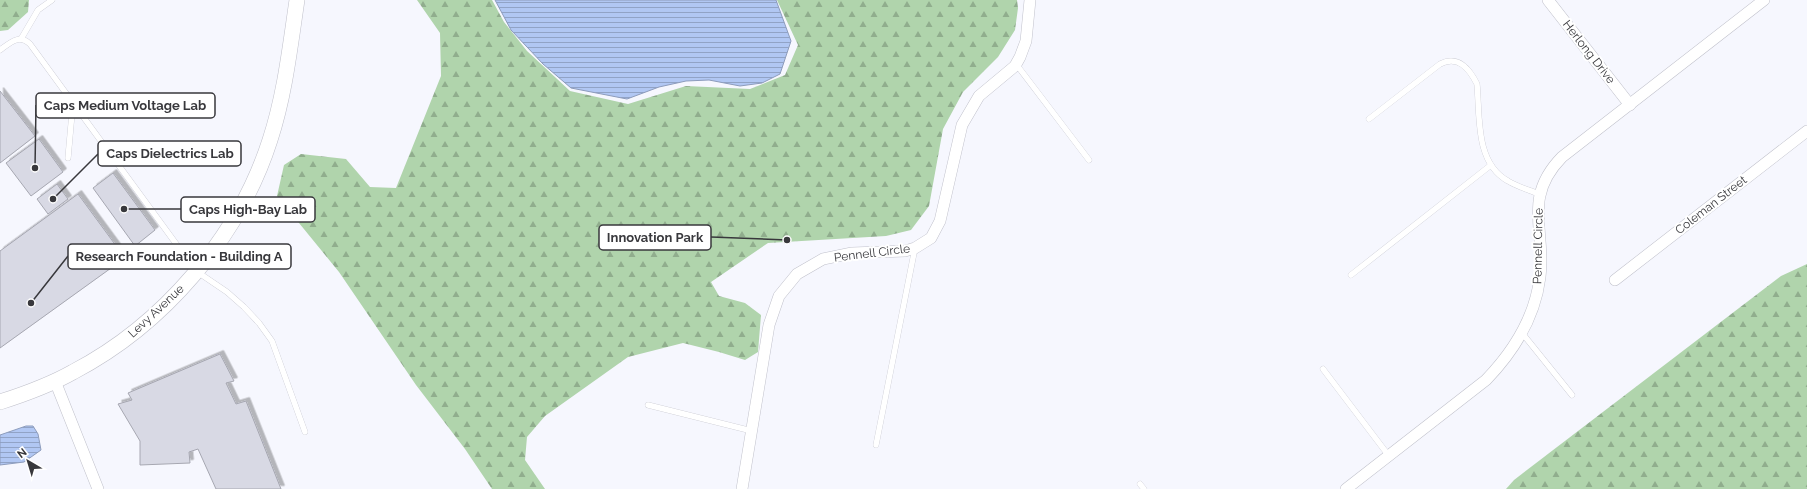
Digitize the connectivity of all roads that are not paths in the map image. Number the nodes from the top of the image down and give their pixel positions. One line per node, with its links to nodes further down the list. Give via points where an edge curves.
1 (52, 0): 6 (lane, via 38,10)
2 (297, 0): 18 (street, Levy Avenue, via 284,86 270,140 241,206 222,237)
3 (1030, 0): 8 (street, Pennell Circle, via 1026,41)
4 (1548, 0): 10 (street, Herlong Drive)
5 (1764, 0): 10 (street, Pennell Circle)
6 (21, 39): 7 (lane); 9 (lane, via 30,44)
7 (0, 50)
8 (1016, 64): 14 (lane); 17 (street, Pennell Circle, via 979,96 967,114 958,137 938,226 931,238)
9 (72, 102): 13 (lane); 18 (lane)
10 (1630, 104): 16 (street, Pennell Circle, via 1562,157 1551,168)
11 (1369, 119): 15 (lane, via 1440,64 1454,60 1460,62 1472,74 1477,84 1484,155)
12 (1807, 131): 20 (street, Coleman Street)
13 (68, 158)
14 (1089, 160)
15 (1491, 165): 16 (lane, via 1507,181); 19 (lane)
16 (1539, 194): 21 (street, Pennell Circle, via 1537,213 1540,277 1533,311)
17 (915, 248): 27 (street, Pennell Circle, via 896,252 845,254 824,259 809,266 787,284 779,296 770,324); 29 (lane)
18 (196, 271): 23 (street, Levy Avenue, via 154,316 86,365); 28 (lane, via 244,307 272,341)
19 (1351, 275)
20 (1615, 280)
21 (1522, 333): 24 (lane); 30 (street, Pennell Circle, via 1501,365 1486,380)
22 (1323, 369): 30 (lane)
23 (55, 381): 25 (street, Levy Avenue); 31 (street)
24 (1572, 394)
25 (0, 402)
26 (648, 405): 27 (lane)
27 (752, 431): 32 (street, Pennell Circle)
28 (306, 432)
29 (876, 445)
30 (1389, 456): 33 (street, Pennell Circle)
31 (98, 489)
32 (742, 489)
33 (1346, 489)

